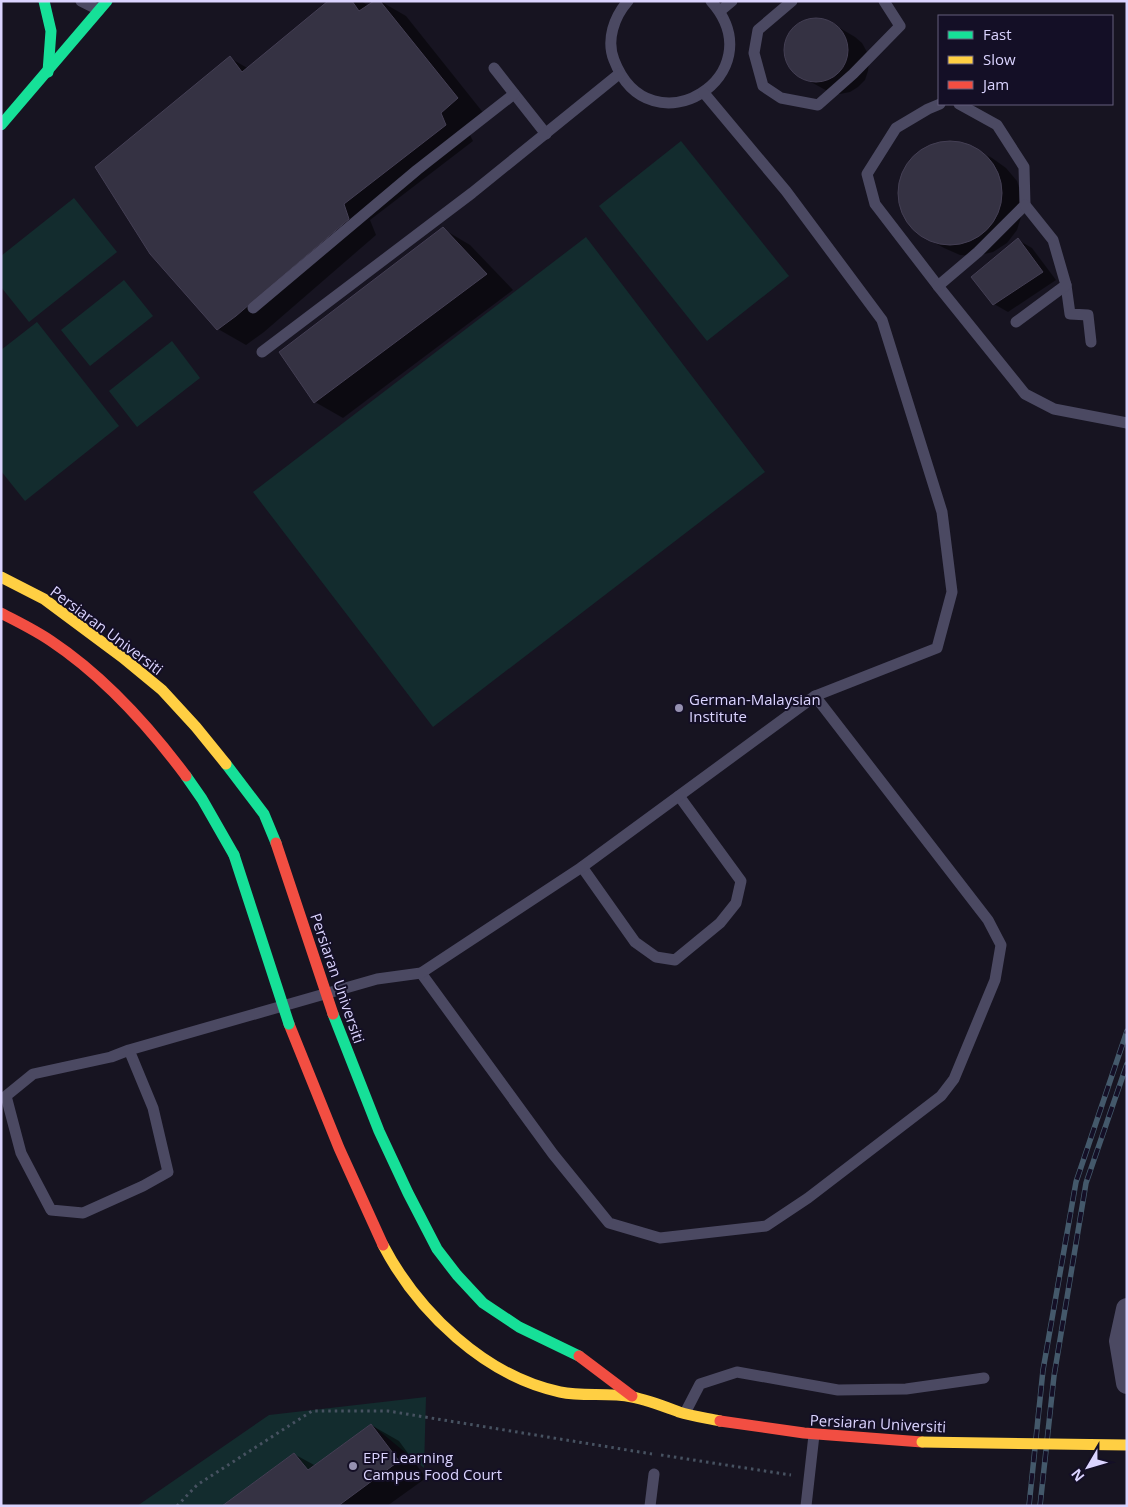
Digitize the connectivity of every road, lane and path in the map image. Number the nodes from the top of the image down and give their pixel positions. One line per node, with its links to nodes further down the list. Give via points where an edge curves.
1 (44, 1): 11 (street, via 51,31)
2 (82, 1): 8 (lane)
3 (628, 1): 12 (lane, via 619,11 611,31 611,53)
4 (712, 1): 9 (lane)
5 (732, 1): 9 (lane)
6 (792, 1): 7 (lane, via 758,30 754,53 763,86 781,98 818,105 900,26)
7 (884, 1)
8 (104, 6): 11 (street)
9 (720, 11): 13 (lane, via 728,27 730,46 718,80)
10 (494, 68): 14 (lane)
11 (48, 72): 17 (street)
12 (619, 74): 13 (lane, via 631,89 648,99 677,102); 18 (lane)
13 (704, 93): 29 (lane, via 795,202 882,320 942,512 952,592 937,648)
14 (514, 94): 18 (lane); 22 (lane, via 417,170)
15 (938, 105): 21 (lane, via 896,128 867,174 875,204)
16 (962, 105): 19 (lane, via 997,125 1024,167)
17 (1, 125)
18 (546, 134): 25 (lane)
19 (1025, 205): 20 (lane, via 1053,240); 21 (lane)
20 (1066, 285): 23 (lane); 24 (lane, via 1070,314 1088,315)
21 (938, 286): 26 (lane, via 1025,394 1054,409)
22 (254, 308)
23 (1016, 322)
24 (1091, 342)
25 (262, 352)
26 (1127, 423)
27 (1, 577): 37 (street, Persiaran Universiti, bridge, via 44,599 162,690 196,727 264,814 333,1014 379,1131 433,1241 447,1262 483,1303 519,1327 576,1354)
28 (1, 613): 37 (street, Persiaran Universiti, bridge, via 65,650 101,680 165,748 202,800 234,855 289,1024 340,1150 369,1216 398,1270 424,1306 460,1340 494,1365 525,1380 559,1392)
29 (815, 696): 30 (lane); 32 (lane, via 988,920 1001,945 996,980 954,1079 941,1096 808,1198 766,1226 660,1238 609,1223 552,1154)
30 (679, 796): 31 (lane); 31 (lane, via 741,881 736,903 720,922 675,960 656,957 635,942)
31 (582, 867): 32 (lane)
32 (422, 973): 33 (lane, via 377,979)
33 (129, 1050): 33 (lane, via 153,1108 168,1172 83,1212 51,1210 21,1153 6,1096 33,1074)
34 (1127, 1309): 36 (street, via 1120,1341)
35 (984, 1378): 38 (lane, via 906,1389 838,1390 737,1372 700,1384)
36 (1127, 1383)
37 (632, 1396): 38 (street, Persiaran Universiti)
38 (685, 1413): 39 (street, Persiaran Universiti)
39 (814, 1435): 40 (street, Persiaran Universiti, bridge, via 922,1442); 42 (lane)
40 (1127, 1445)
41 (654, 1474): 44 (lane)
42 (809, 1477): 43 (path, via 388,1411 312,1411 196,1484); 45 (lane)
43 (177, 1506)
44 (650, 1506)
45 (806, 1506)

